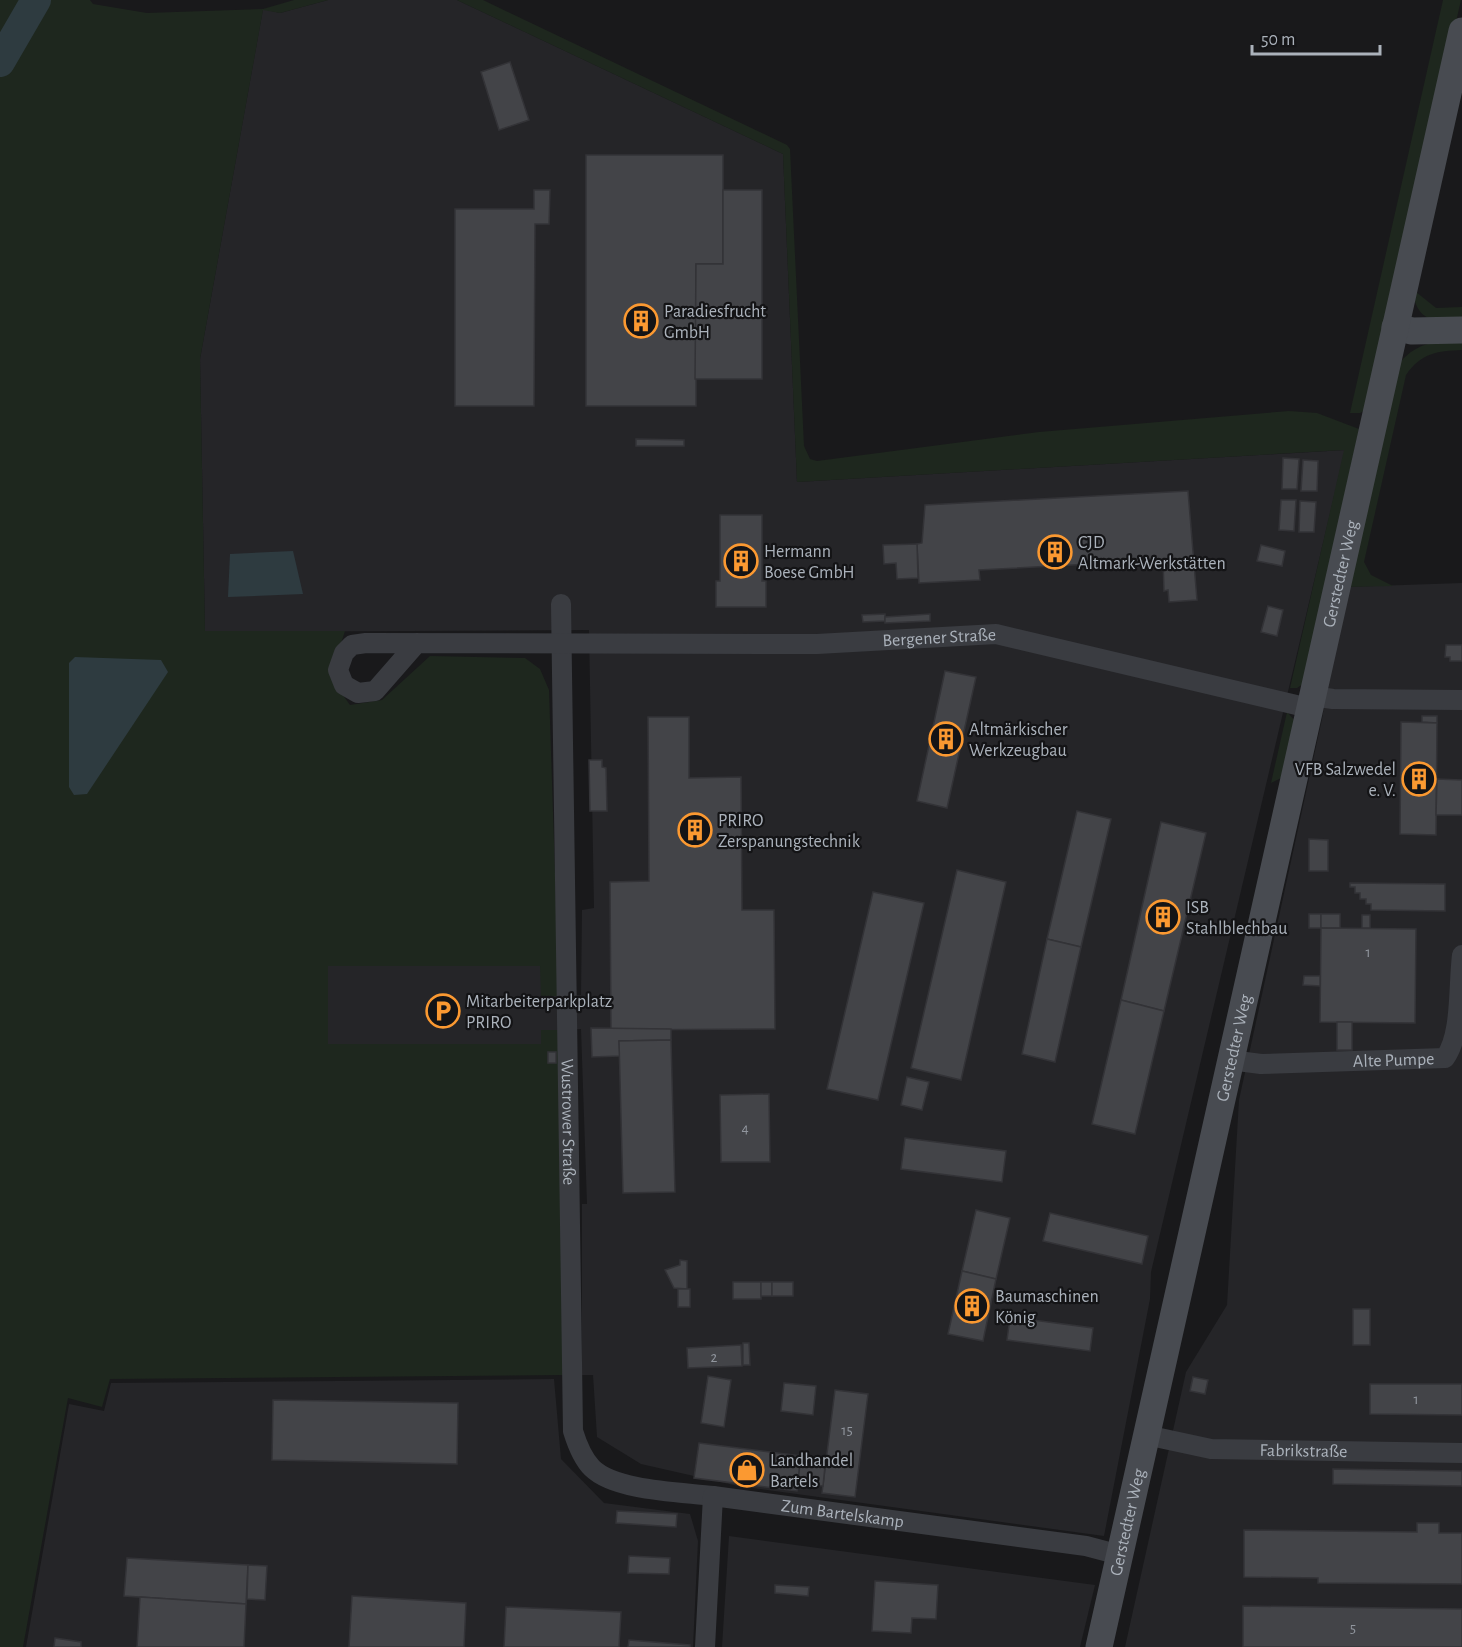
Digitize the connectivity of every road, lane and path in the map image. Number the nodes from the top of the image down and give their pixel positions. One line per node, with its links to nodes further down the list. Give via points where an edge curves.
1 (1462, 31): 2 (street, Gerstedter Weg)
2 (1395, 327): 3 (street, via 1412,331); 8 (street, Gerstedter Weg)
3 (1462, 330)
4 (561, 604): 6 (street, Wustrower Straße)
5 (417, 643): 6 (street, Bergener Straße)
6 (561, 645): 8 (street, Bergener Straße, via 817,644 996,634); 13 (street, Wustrower Straße, via 573,1431 584,1458 602,1476 638,1486)
7 (1462, 700): 8 (street)
8 (1311, 702): 10 (street, Gerstedter Weg)
9 (1462, 955): 10 (street, Alte Pumpe, via 1461,1035 1455,1050 1445,1058 1261,1064)
10 (1230, 1060): 11 (street, Gerstedter Weg)
11 (1146, 1435): 12 (street, Fabrikstraße, via 1211,1449); 14 (street, Gerstedter Weg)
12 (1462, 1453)
13 (713, 1496): 14 (street, Zum Bartelskamp, via 1086,1546); 15 (street)
14 (1120, 1555): 16 (street, Gerstedter Weg)
15 (705, 1647)
16 (1099, 1647)

